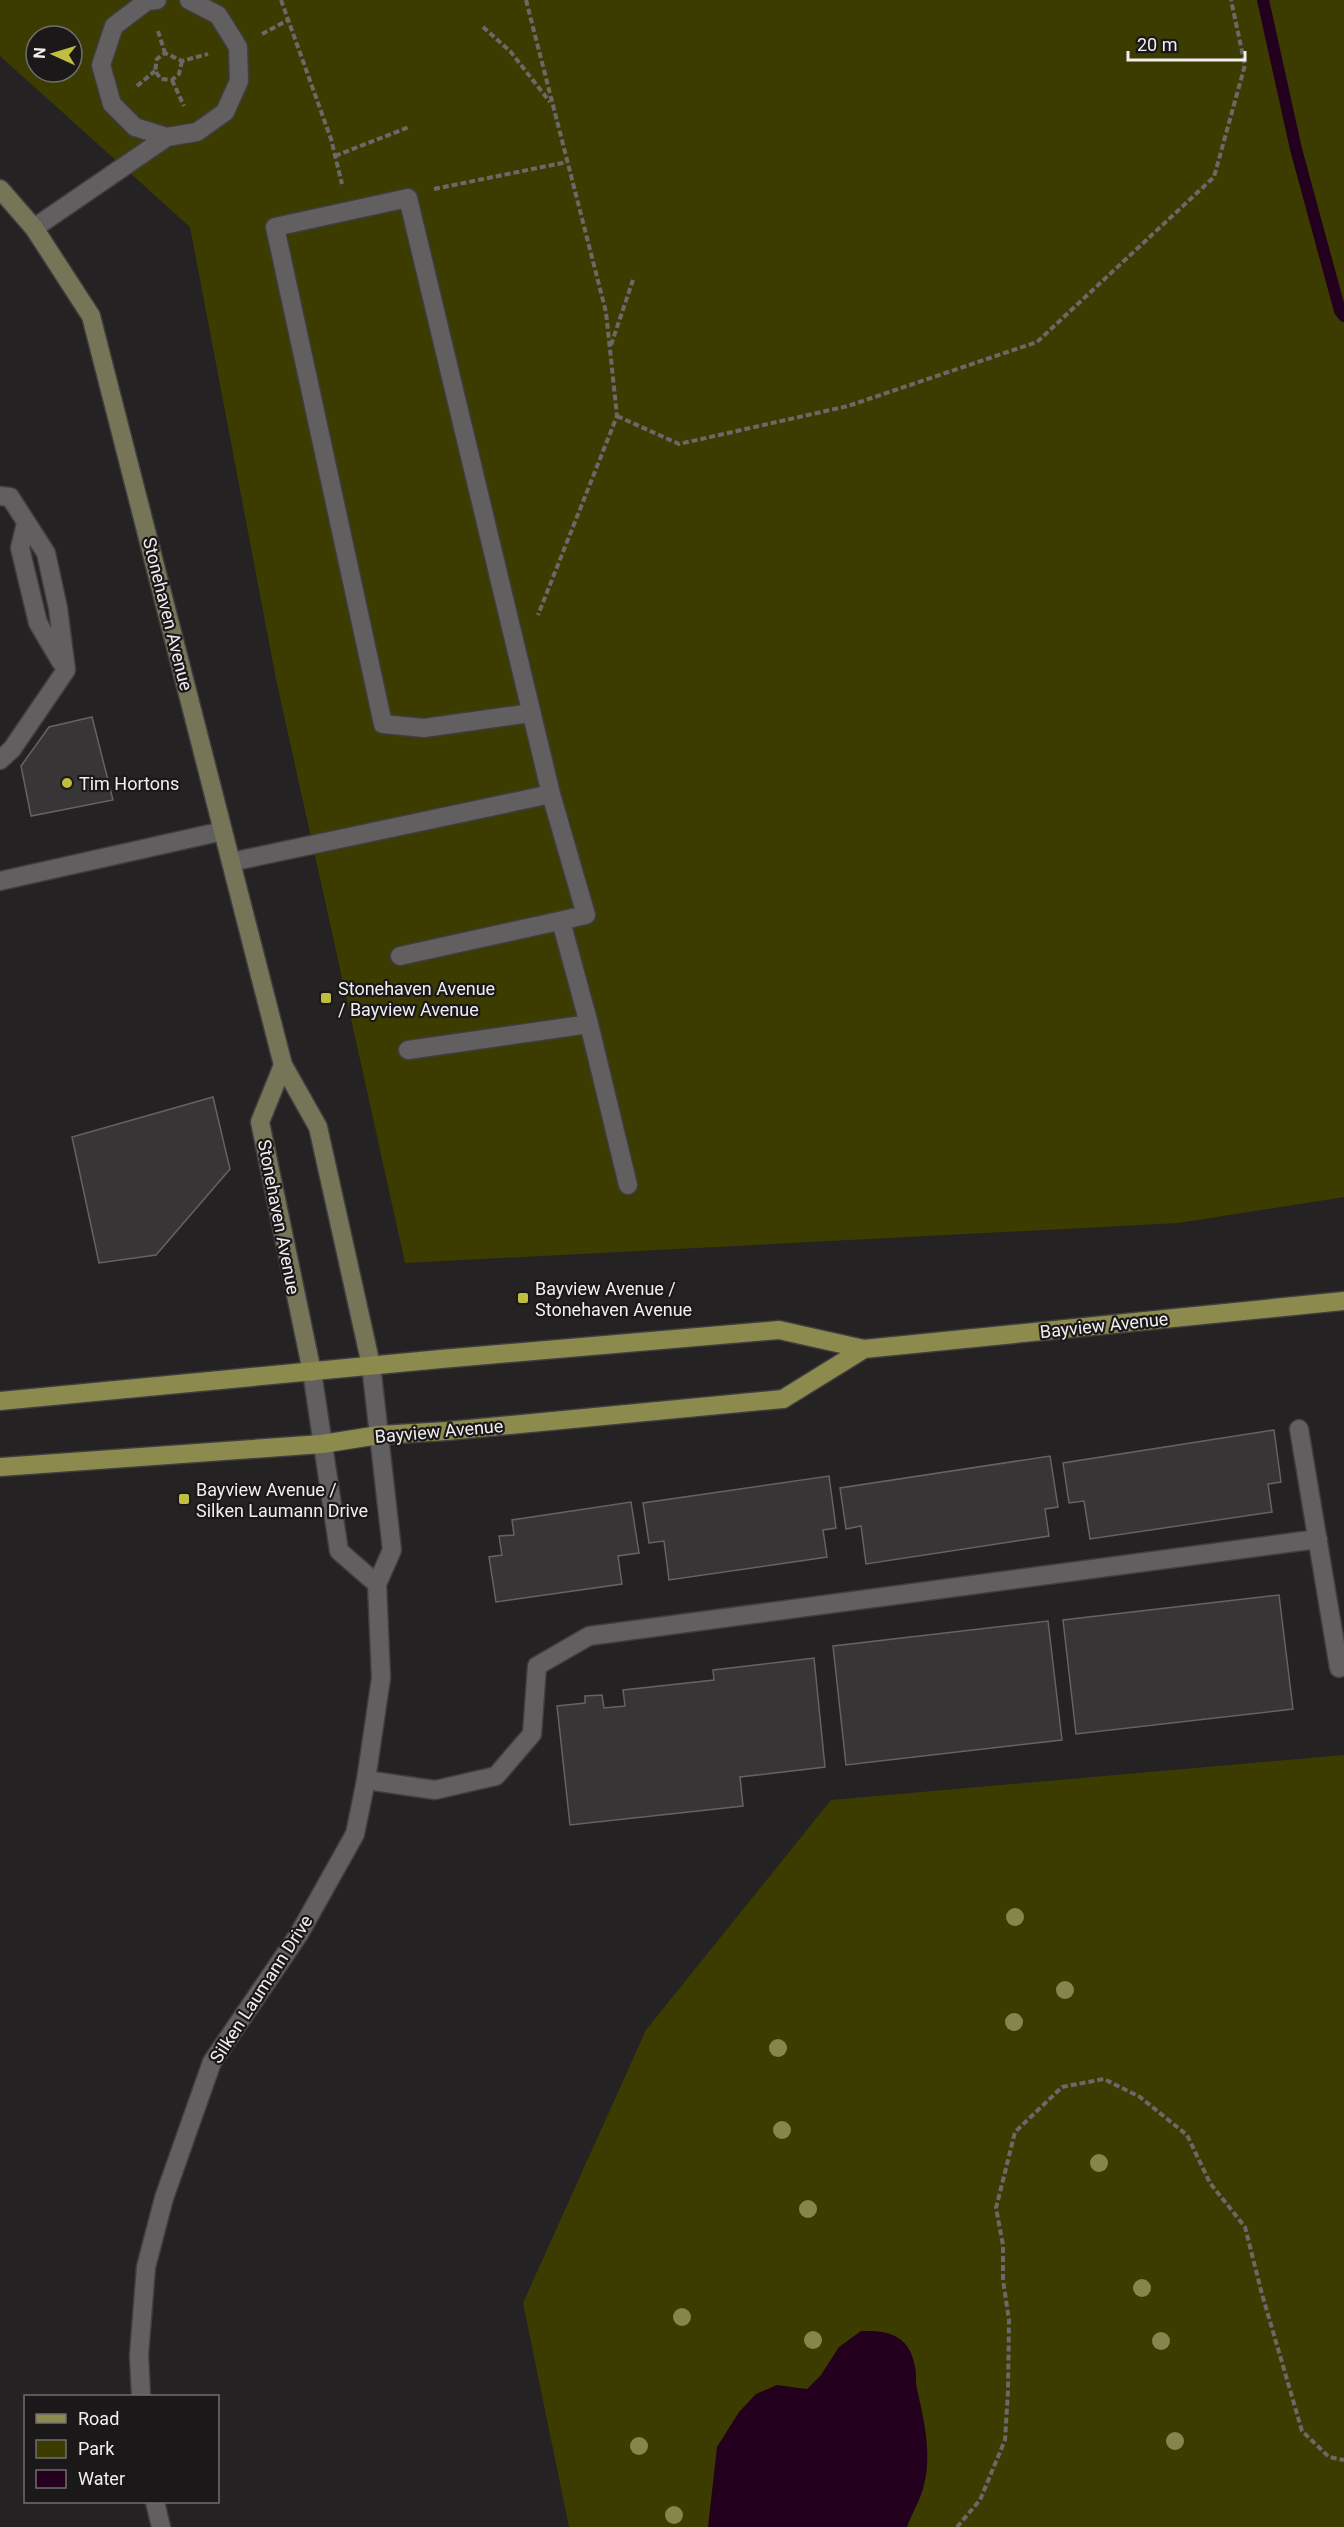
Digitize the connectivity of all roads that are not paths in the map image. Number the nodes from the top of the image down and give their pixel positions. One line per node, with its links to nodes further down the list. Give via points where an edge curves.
1 (157, 0): 3 (street, via 147,1 114,26 101,65 112,104 135,127)
2 (189, 0): 3 (street, via 218,15 238,46 239,81 225,112 197,132)
3 (167, 137): 5 (street)
4 (0, 189): 5 (street, Stonehaven Avenue)
5 (34, 228): 10 (street, Stonehaven Avenue, via 91,316)
6 (0, 496): 8 (street, via 10,497 26,523 20,548 38,623 66,670 12,749)
7 (531, 713): 7 (street, via 424,728 383,724 275,226 408,198); 9 (street)
8 (0, 760)
9 (551, 794): 11 (street); 13 (street, via 586,915)
10 (223, 831): 11 (street, Stonehaven Avenue); 12 (street)
11 (231, 862): 17 (street, Stonehaven Avenue)
12 (0, 881)
13 (561, 921): 14 (street); 15 (street)
14 (400, 956)
15 (589, 1024): 16 (street); 18 (street)
16 (408, 1050)
17 (282, 1065): 21 (street, Stonehaven Avenue, via 318,1127); 22 (street, Stonehaven Avenue, via 260,1122)
18 (628, 1185)
19 (1344, 1301): 20 (main road, Bayview Avenue)
20 (864, 1349): 21 (main road, Bayview Avenue, via 779,1330); 25 (main road, Bayview Avenue, via 783,1399)
21 (371, 1365): 22 (main road, Bayview Avenue); 25 (street, Silken Laumann Drive)
22 (312, 1372): 23 (main road, Bayview Avenue); 26 (street)
23 (0, 1401)
24 (1299, 1429): 28 (street)
25 (379, 1436): 26 (main road, Bayview Avenue); 29 (street, Silken Laumann Drive, via 392,1550)
26 (322, 1444): 27 (main road, Bayview Avenue); 29 (street, via 339,1551)
27 (0, 1467)
28 (1318, 1539): 30 (street); 31 (street, via 589,1636 537,1666 532,1734 496,1776 435,1790)
29 (377, 1584): 31 (street, Silken Laumann Drive, via 381,1678)
30 (1339, 1668)
31 (366, 1780): 32 (street, Silken Laumann Drive, via 355,1834 299,1934 212,2062 164,2198 146,2267 139,2355)
32 (141, 2395)
33 (155, 2503): 34 (street)
34 (161, 2527)

